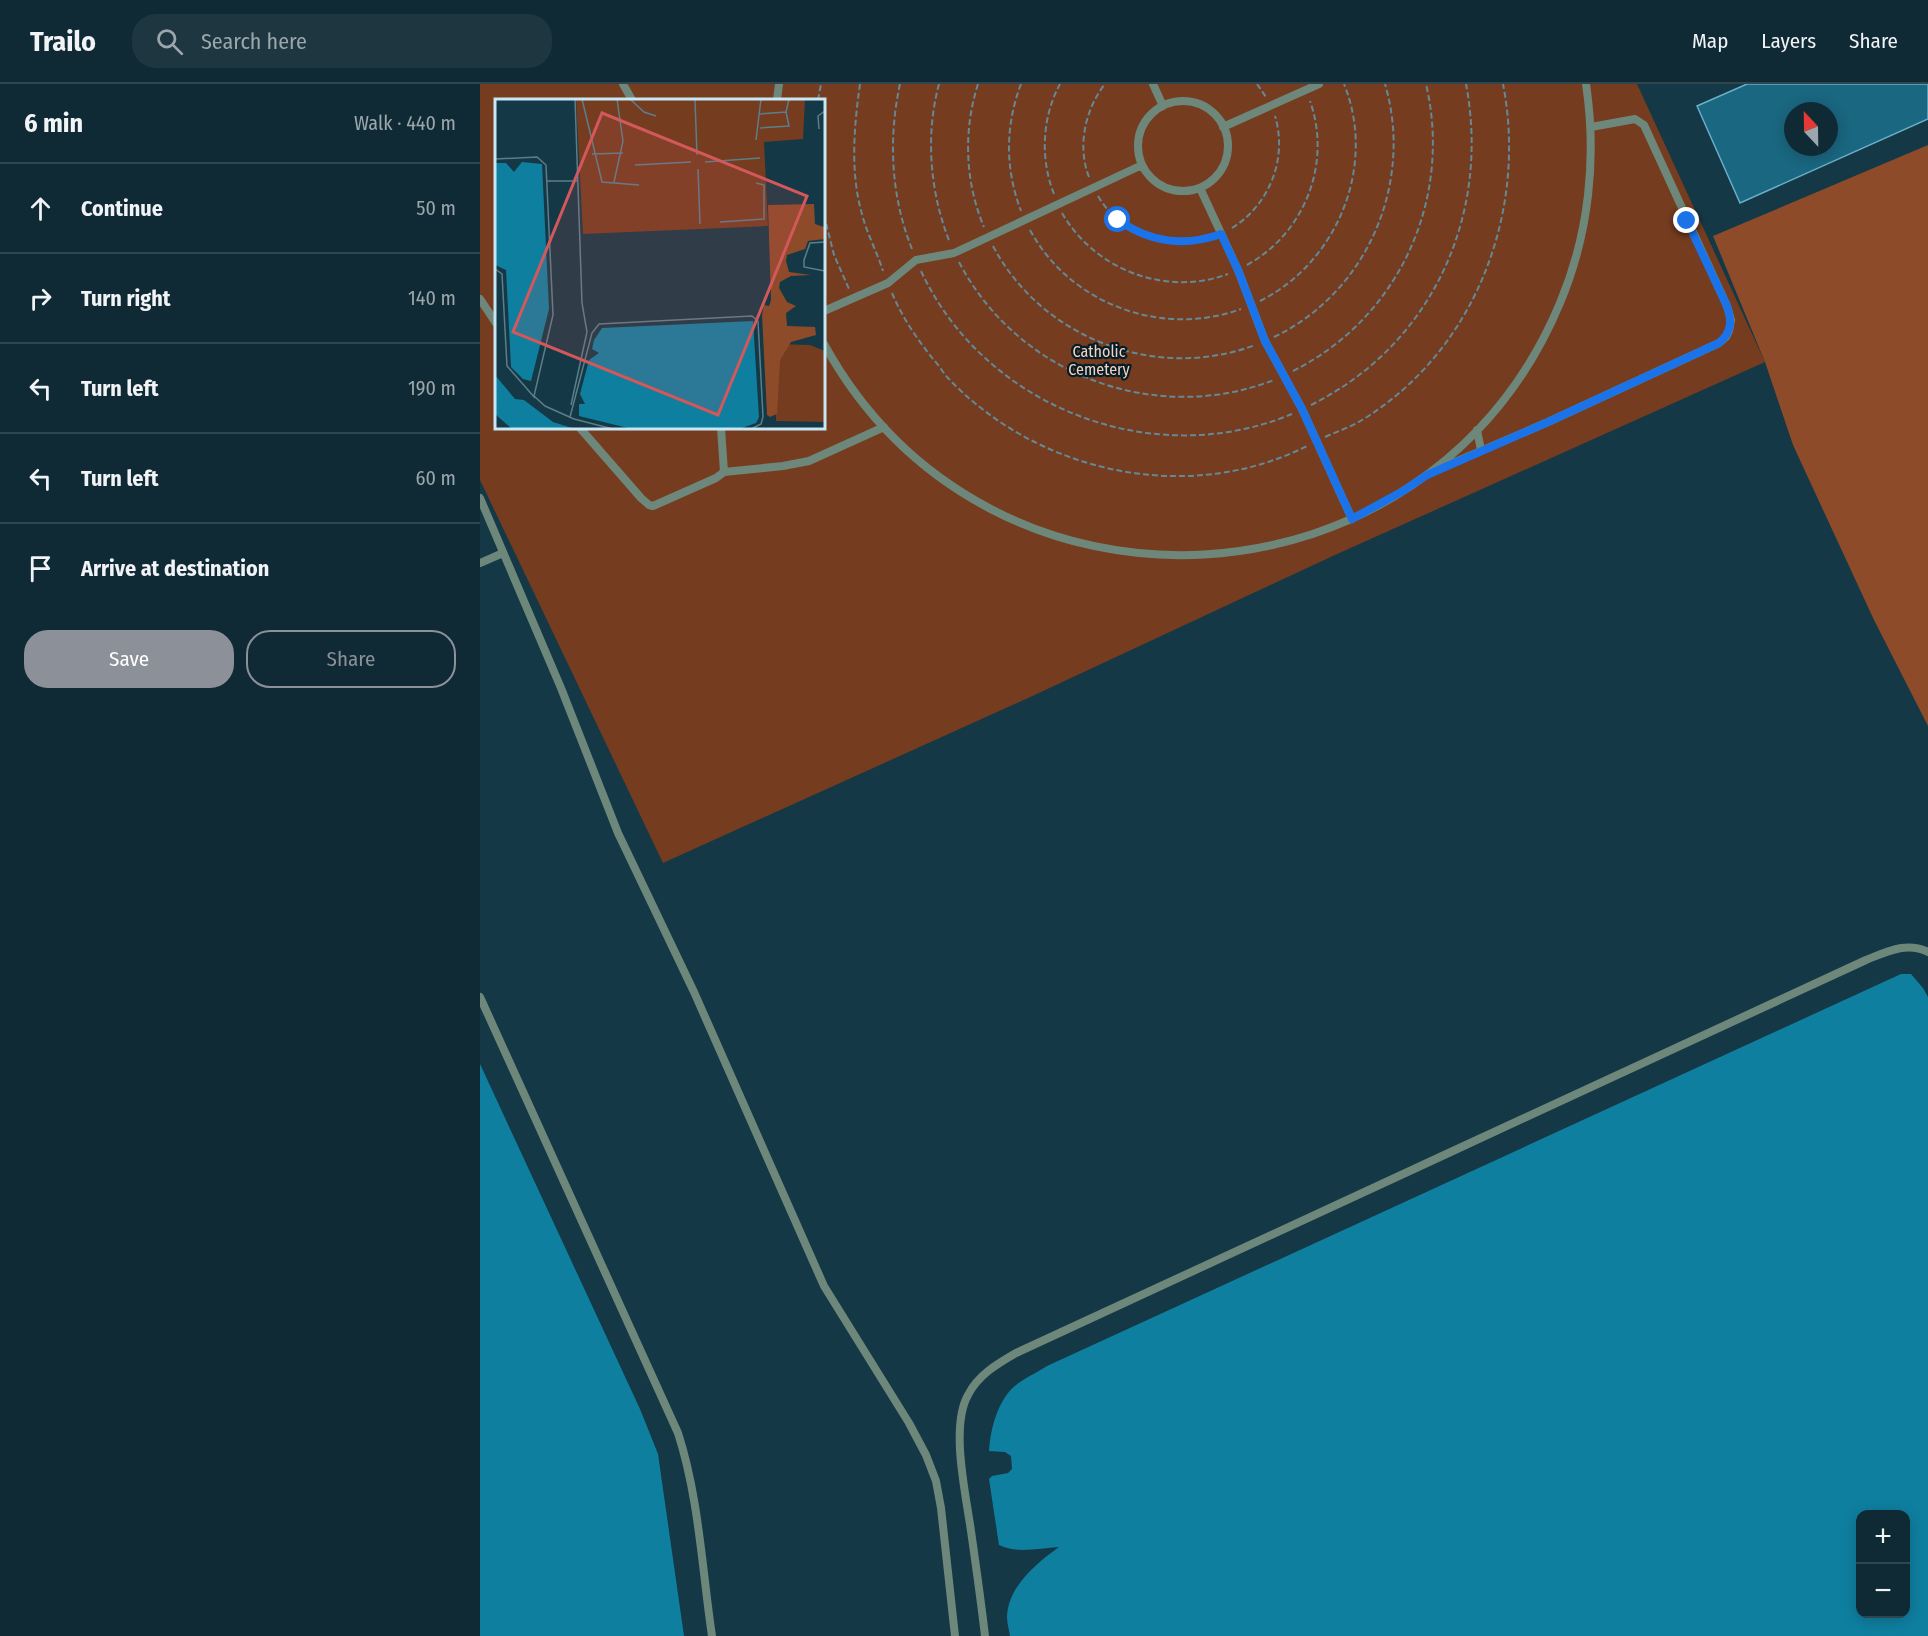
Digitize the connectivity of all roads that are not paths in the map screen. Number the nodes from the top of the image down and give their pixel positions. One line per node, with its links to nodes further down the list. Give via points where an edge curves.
1 (623, 84): 6 (lane)
2 (779, 84): 7 (lane)
3 (1153, 84): 8 (lane)
4 (1319, 84): 9 (lane)
5 (1586, 84): 10 (lane)
6 (631, 99)
7 (777, 99)
8 (1163, 106): 9 (lane, via 1197,104 1213,113); 11 (lane, via 1149,117 1141,132 1138,148)
9 (1223, 127): 12 (lane, via 1228,142 1223,166 1214,179)
10 (1591, 127): 20 (lane, via 1586,210 1565,290 1528,365); 21 (lane, via 1635,119 1644,125 1727,306 1729,331 1719,343)
11 (1142, 165): 12 (lane, via 1152,179 1166,188); 14 (lane, via 954,253 916,260 888,283)
12 (1200, 188): 25 (lane, via 1265,341 1302,409)
13 (480, 299): 15 (lane)
14 (825, 311)
15 (495, 322)
16 (825, 346): 17 (lane, via 849,384)
17 (884, 427): 22 (lane, via 809,461); 25 (lane, via 927,467 984,505 1046,533 1103,548 1154,555 1230,553 1296,540)
18 (581, 429): 22 (lane, via 649,505 657,505)
19 (721, 429): 22 (lane)
20 (1477, 430): 21 (lane); 23 (lane)
21 (1481, 450): 23 (lane)
22 (724, 472)
23 (1427, 475): 25 (lane)
24 (480, 498): 26 (lane)
25 (1352, 519)
26 (503, 553): 27 (lane); 31 (lane, via 618,833 699,1003 824,1286 926,1455 941,1508)
27 (480, 563)
28 (1928, 952): 32 (lane, via 1900,948 1866,960 994,1365 968,1394 960,1424 963,1476)
29 (480, 997): 30 (lane, via 678,1433 692,1491)
30 (712, 1636)
31 (955, 1636)
32 (986, 1636)

